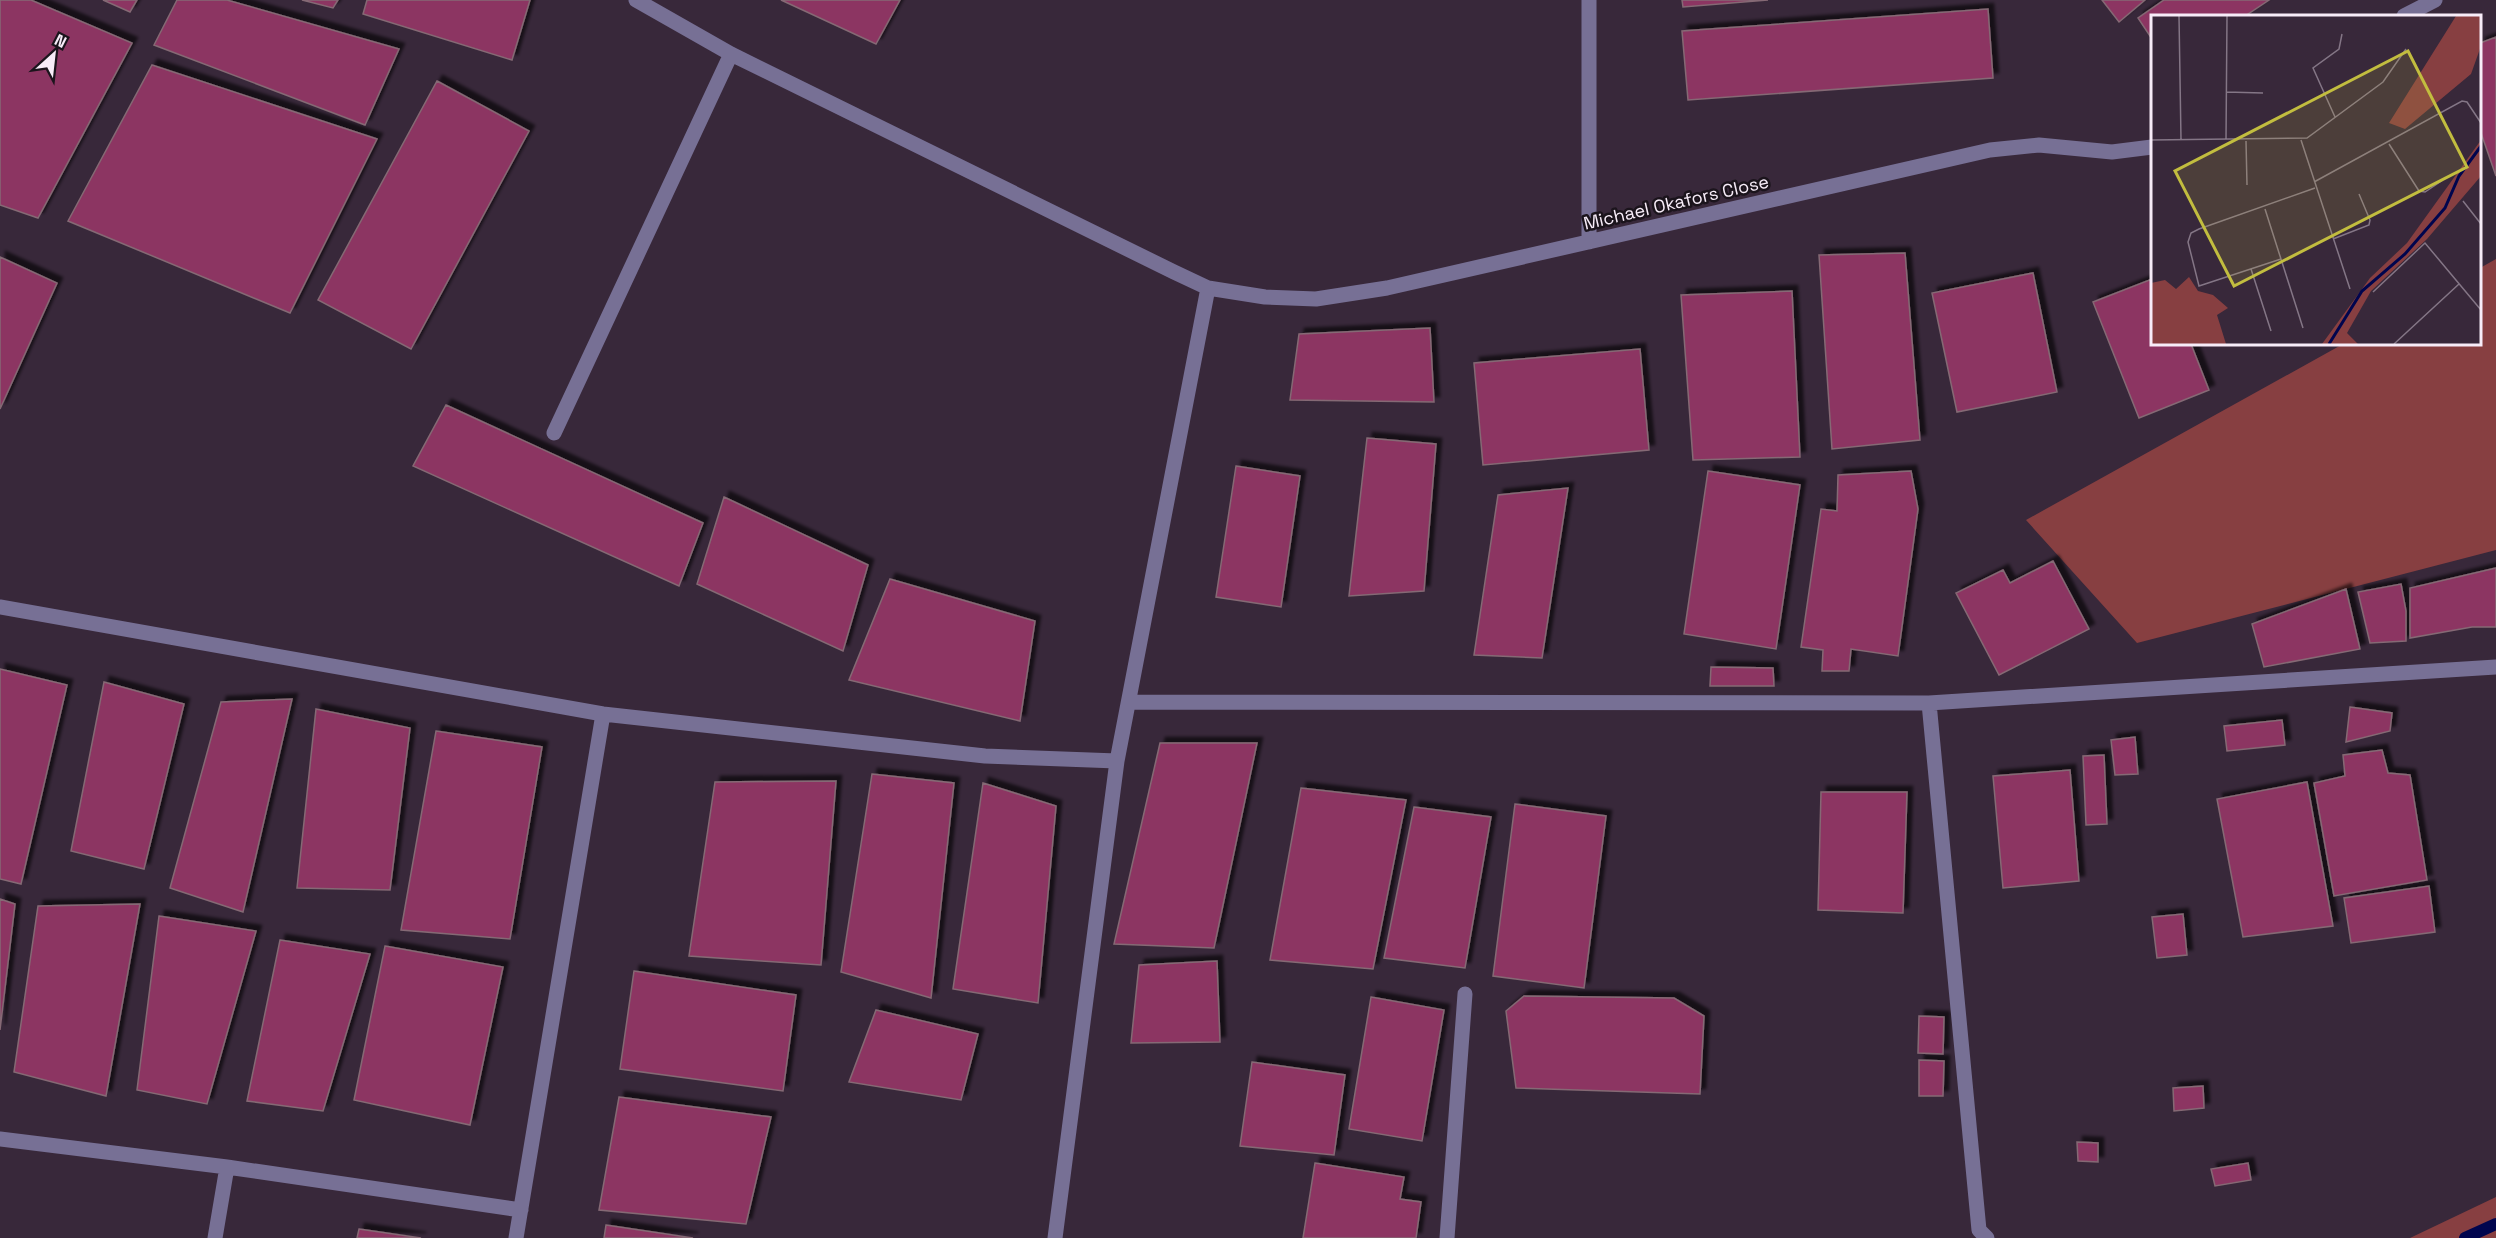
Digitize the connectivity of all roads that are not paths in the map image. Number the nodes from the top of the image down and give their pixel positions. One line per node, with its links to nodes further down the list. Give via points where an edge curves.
1 (636, 0): 5 (street, Michael Okafors Close)
2 (1589, 0): 7 (street)
3 (2435, 0): 4 (street)
4 (2406, 15)
5 (731, 54): 8 (street, Michael Okafors Close); 9 (street)
6 (2151, 147): 7 (street, Michael Okafors Close, via 2112,152 2039,145 1990,150)
7 (1589, 242): 8 (street, Michael Okafors Close, via 1387,288 1316,299 1265,297)
8 (1208, 288): 12 (street)
9 (554, 433)
10 (0, 608): 14 (street)
11 (2496, 667): 13 (street)
12 (1129, 702): 13 (street); 15 (street)
13 (1929, 702): 24 (street, via 1979,1230)
14 (603, 714): 15 (street, via 985,756); 19 (street)
15 (1117, 761): 22 (street)
16 (1465, 994): 23 (street)
17 (0, 1139): 18 (street)
18 (227, 1167): 19 (street); 20 (street)
19 (520, 1210): 21 (street)
20 (215, 1238)
21 (516, 1238)
22 (1055, 1238)
23 (1447, 1238)
24 (1987, 1238)

